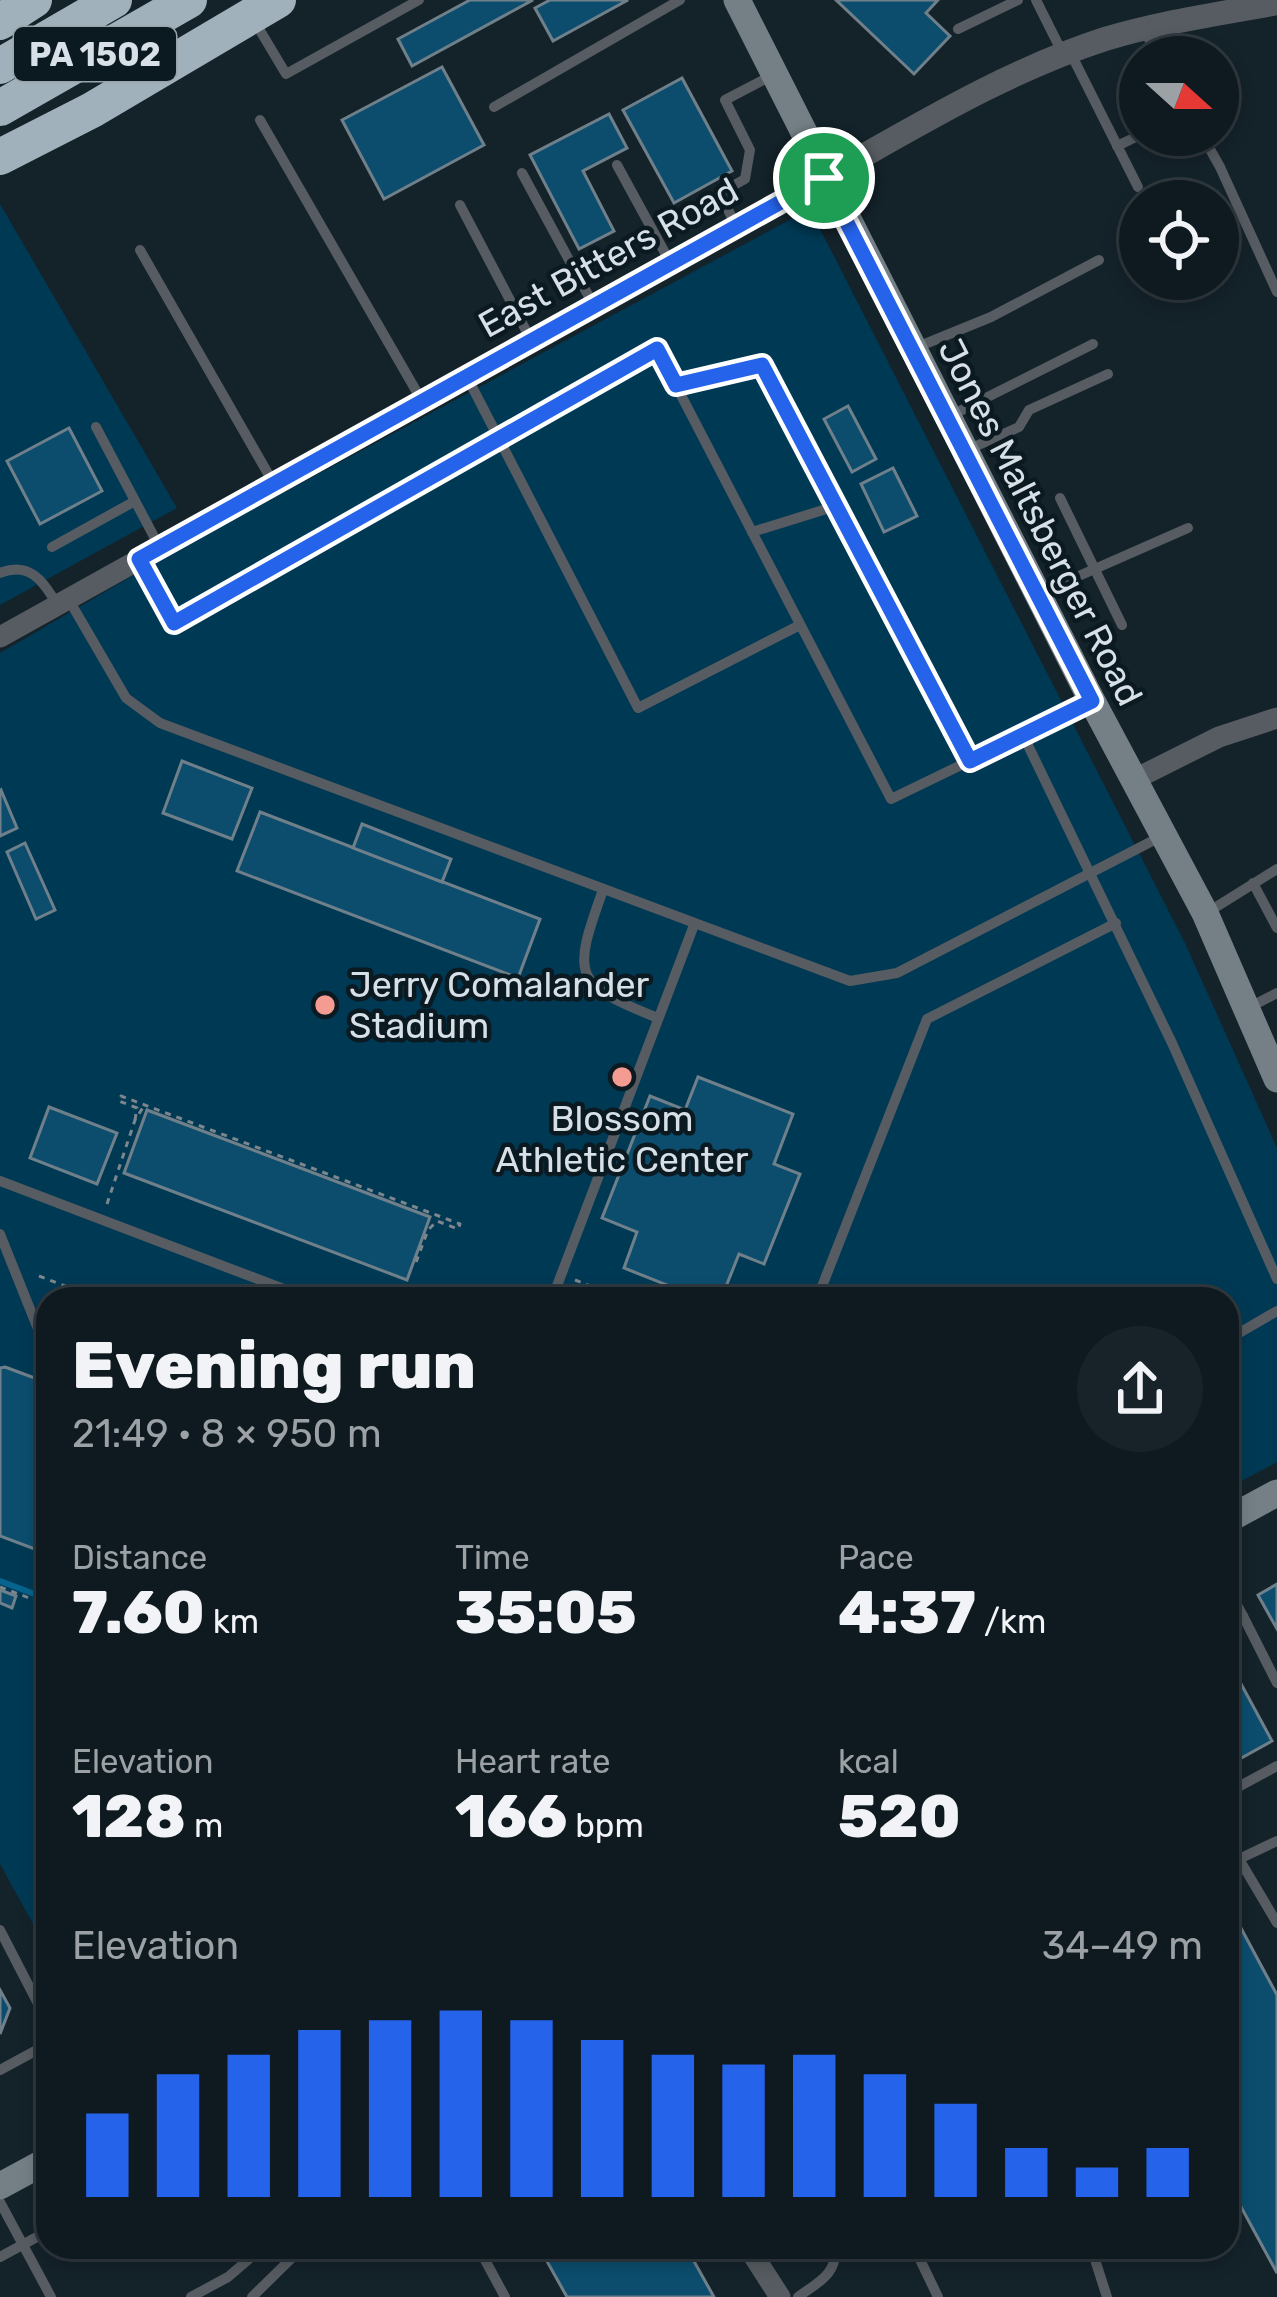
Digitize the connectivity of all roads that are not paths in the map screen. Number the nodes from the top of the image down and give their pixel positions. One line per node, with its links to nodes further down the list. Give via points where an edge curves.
1 (115, 0): 14 (highway, PA 1502)
2 (189, 0): 17 (highway, PA 1502)
3 (419, 0): 9 (lane, via 286,74)
4 (680, 0): 16 (lane)
5 (737, 0): 15 (main road, Jones Maltsberger Road)
6 (1018, 0): 10 (lane)
7 (1036, 0): 13 (lane)
8 (1277, 4): 11 (street, East Bitters Road)
9 (264, 8): 21 (highway)
10 (958, 29)
11 (1144, 30): 12 (lane); 13 (street, East Bitters Road)
12 (1147, 36)
13 (1066, 53): 19 (lane); 24 (street, East Bitters Road)
14 (0, 66)
15 (774, 74): 24 (main road, Jones Maltsberger Road); 27 (lane, via 724,100 750,150 745,179 720,193)
16 (494, 106)
17 (0, 108)
18 (260, 120): 39 (lane)
19 (1117, 146): 25 (lane)
20 (1214, 156): 31 (lane)
21 (0, 157)
22 (617, 165): 30 (lane)
23 (522, 173): 32 (lane)
24 (824, 178): 27 (street, East Bitters Road); 35 (main road, Jones Maltsberger Road)
25 (1134, 180)
26 (460, 205): 33 (lane)
27 (736, 227): 30 (street, East Bitters Road)
28 (140, 250): 44 (lane)
29 (1099, 260): 35 (lane)
30 (671, 262): 32 (street, East Bitters Road)
31 (1277, 292)
32 (594, 306): 33 (street, East Bitters Road)
33 (531, 340): 37 (street, East Bitters Road)
34 (1093, 344): 40 (lane)
35 (912, 350): 40 (main road, Jones Maltsberger Road)
36 (1108, 374): 43 (lane)
37 (467, 376): 39 (street, East Bitters Road); 42 (lane)
38 (676, 385): 42 (lane, via 657,349); 47 (lane, via 762,365); 49 (lane)
39 (422, 401): 44 (street, East Bitters Road)
40 (947, 417): 43 (main road, Jones Maltsberger Road)
41 (96, 427): 46 (lane)
42 (499, 438): 52 (lane, via 174,623); 57 (lane, via 638,707)
43 (964, 451): 55 (main road, Jones Maltsberger Road)
44 (274, 484): 51 (street, East Bitters Road)
45 (1060, 498): 53 (lane)
46 (135, 501): 50 (lane); 51 (lane)
47 (836, 506): 49 (lane); 63 (lane)
48 (1188, 528): 53 (lane)
49 (752, 532): 57 (lane)
50 (52, 547)
51 (160, 548): 52 (street, East Bitters Road)
52 (139, 559): 56 (street, East Bitters Road)
53 (1094, 566): 55 (lane); 58 (lane)
54 (0, 574): 56 (lane, via 26,570)
55 (1037, 594): 60 (main road, Jones Maltsberger Road)
56 (62, 602): 59 (street, East Bitters Road); 69 (lane, via 126,698 160,723)
57 (800, 625): 63 (lane, via 891,800)
58 (1122, 625)
59 (0, 637)
60 (1092, 701): 62 (lane); 64 (main road, Jones Maltsberger Road)
61 (1277, 718): 64 (street)
62 (1022, 735): 63 (lane); 67 (lane)
63 (970, 761)
64 (1133, 780): 65 (main road, Jones Maltsberger Road)
65 (1162, 836): 67 (lane); 70 (main road, Jones Maltsberger Road)
66 (1277, 869): 68 (lane)
67 (1091, 872): 71 (lane); 72 (lane, via 874,980 830,976)
68 (1253, 883): 70 (lane); 73 (lane)
69 (603, 890): 72 (lane); 76 (lane, via 586,937 586,980)
70 (1205, 913): 75 (main road, Jones Maltsberger Road)
71 (1116, 923): 81 (lane); 84 (lane, via 927,1019)
72 (694, 925): 76 (lane)
73 (1277, 928)
74 (1277, 993): 75 (lane)
75 (1245, 1009): 77 (main road, Jones Maltsberger Road)
76 (658, 1018): 83 (lane)
77 (1268, 1034): 78 (main road, Jones Maltsberger Road)
78 (1277, 1079)
79 (0, 1181): 82 (lane)
80 (0, 1234): 86 (lane)
81 (1277, 1280)
82 (278, 1287)
83 (557, 1287)
84 (822, 1287)
85 (1277, 1311): 87 (lane)
86 (36, 1324)
87 (1239, 1333)
88 (1277, 1493): 89 (main road)
89 (1239, 1514)
90 (1239, 1609): 91 (lane)
91 (1243, 1616): 92 (lane); 93 (lane)
92 (1239, 1618)
93 (1277, 1683)
94 (1277, 1766): 95 (lane)
95 (1239, 1787)
96 (1277, 1841): 97 (lane)
97 (1240, 1859): 99 (lane)
98 (1277, 1888): 99 (lane)
99 (1262, 1896): 100 (lane)
100 (1277, 1923)
101 (0, 1930): 102 (lane)
102 (36, 2000)
103 (36, 2050): 104 (lane)
104 (0, 2070)
105 (36, 2166): 106 (main road)
106 (0, 2186)
107 (0, 2202): 109 (lane)
108 (36, 2237): 109 (lane)
109 (23, 2244): 110 (lane); 118 (lane)
110 (0, 2257)
111 (248, 2259): 119 (lane)
112 (291, 2259): 120 (lane)
113 (484, 2259): 121 (lane)
114 (756, 2259): 122 (street)
115 (836, 2259): 123 (lane, via 831,2273)
116 (920, 2259): 124 (lane)
117 (1095, 2259): 125 (lane)
118 (51, 2297)
119 (191, 2297)
120 (251, 2297)
121 (505, 2297)
122 (780, 2297)
123 (798, 2297)
124 (938, 2297)
125 (1107, 2297)

